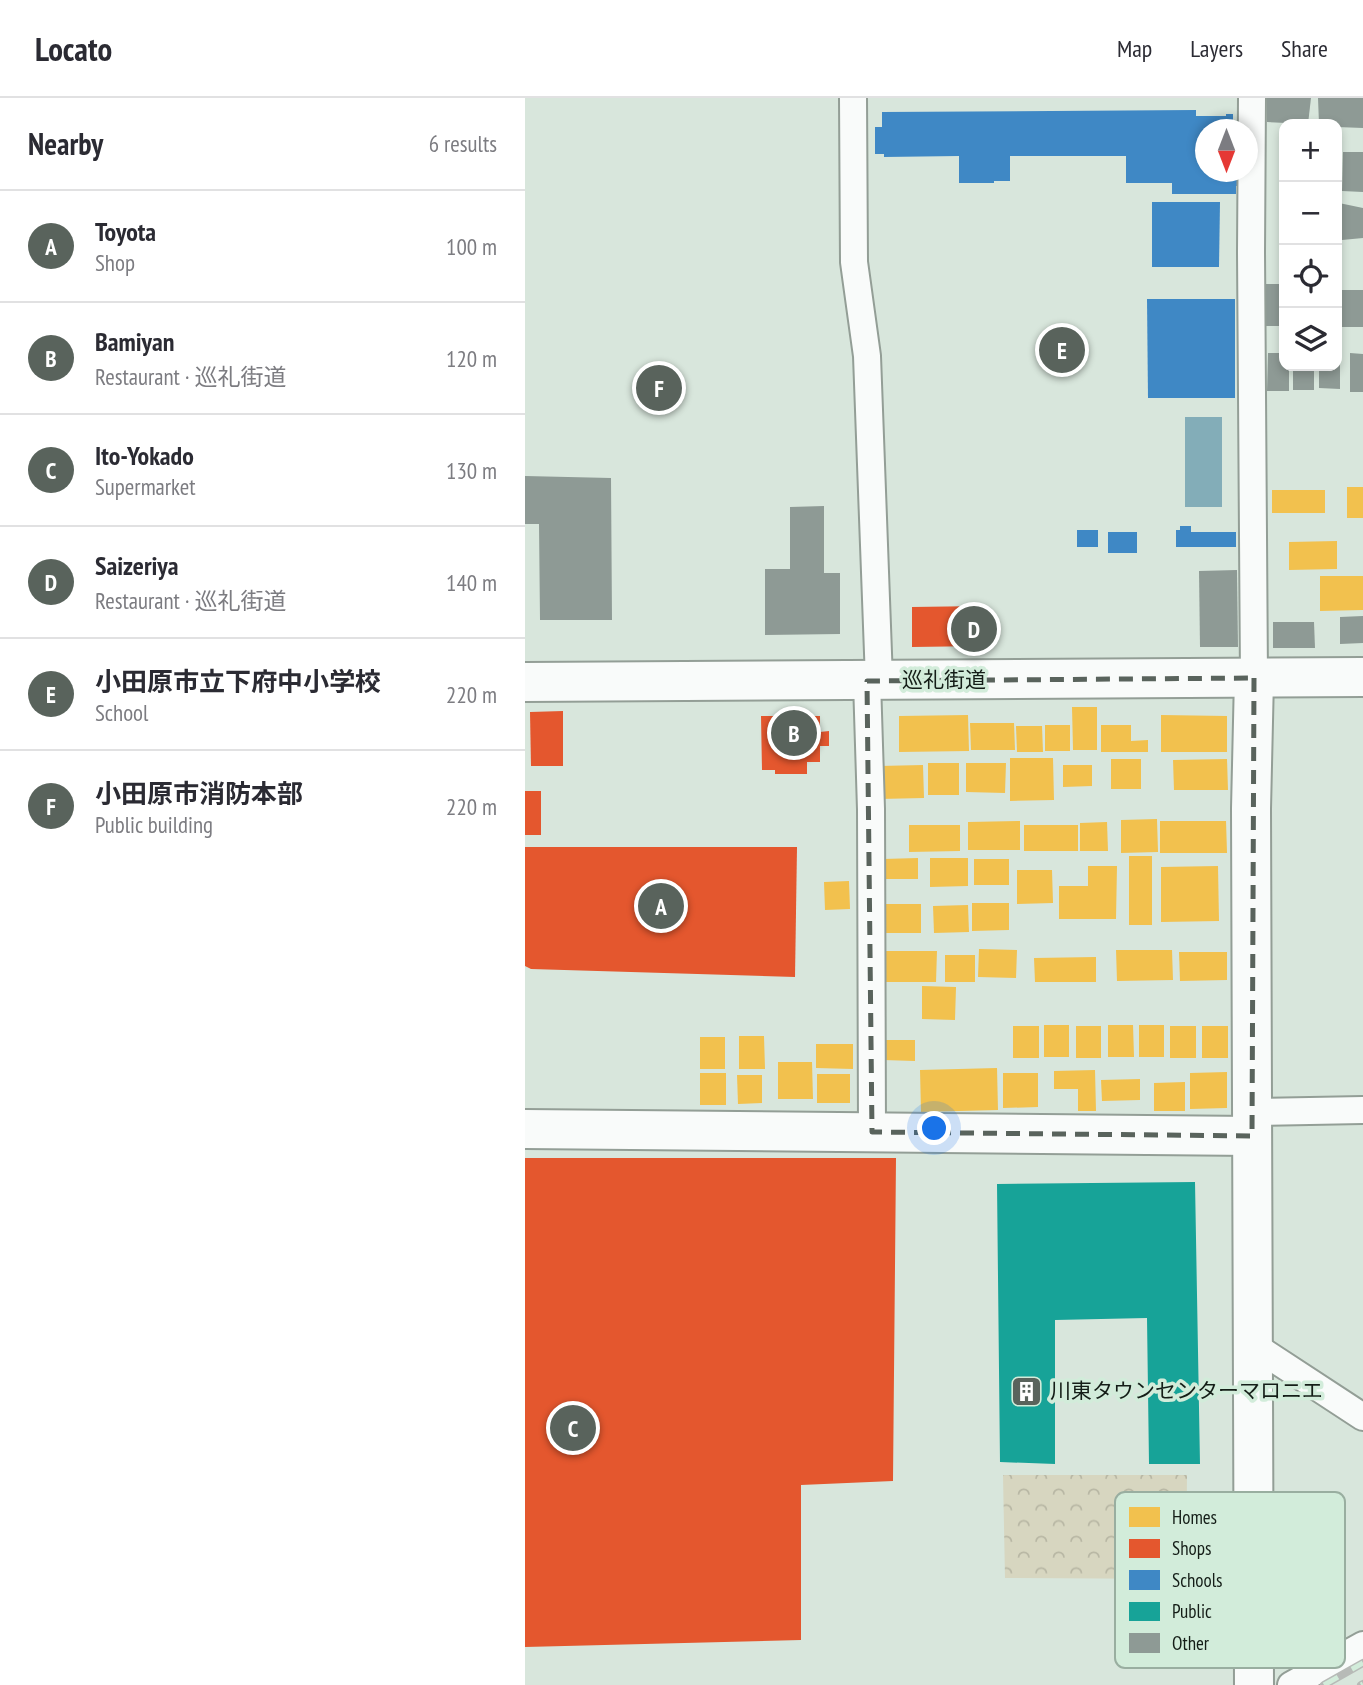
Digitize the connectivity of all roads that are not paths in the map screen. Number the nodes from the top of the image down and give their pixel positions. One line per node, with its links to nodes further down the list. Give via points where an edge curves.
1 (853, 98): 5 (street, via 854,262 867,356)
2 (1252, 98): 4 (street)
3 (1363, 677): 4 (street, 巡礼街道)
4 (1254, 678): 5 (street, 巡礼街道); 8 (street)
5 (873, 680): 6 (street, 巡礼街道); 10 (street)
6 (525, 682)
7 (1363, 1110): 8 (street)
8 (1253, 1124): 10 (street); 11 (street)
9 (525, 1129): 10 (street)
10 (872, 1132)
11 (1253, 1345): 12 (street); 13 (street)
12 (1363, 1417)
13 (1253, 1492)
14 (1363, 1645): 15 (street)
15 (1345, 1655)
16 (1322, 1668): 17 (street)
17 (1291, 1685)

